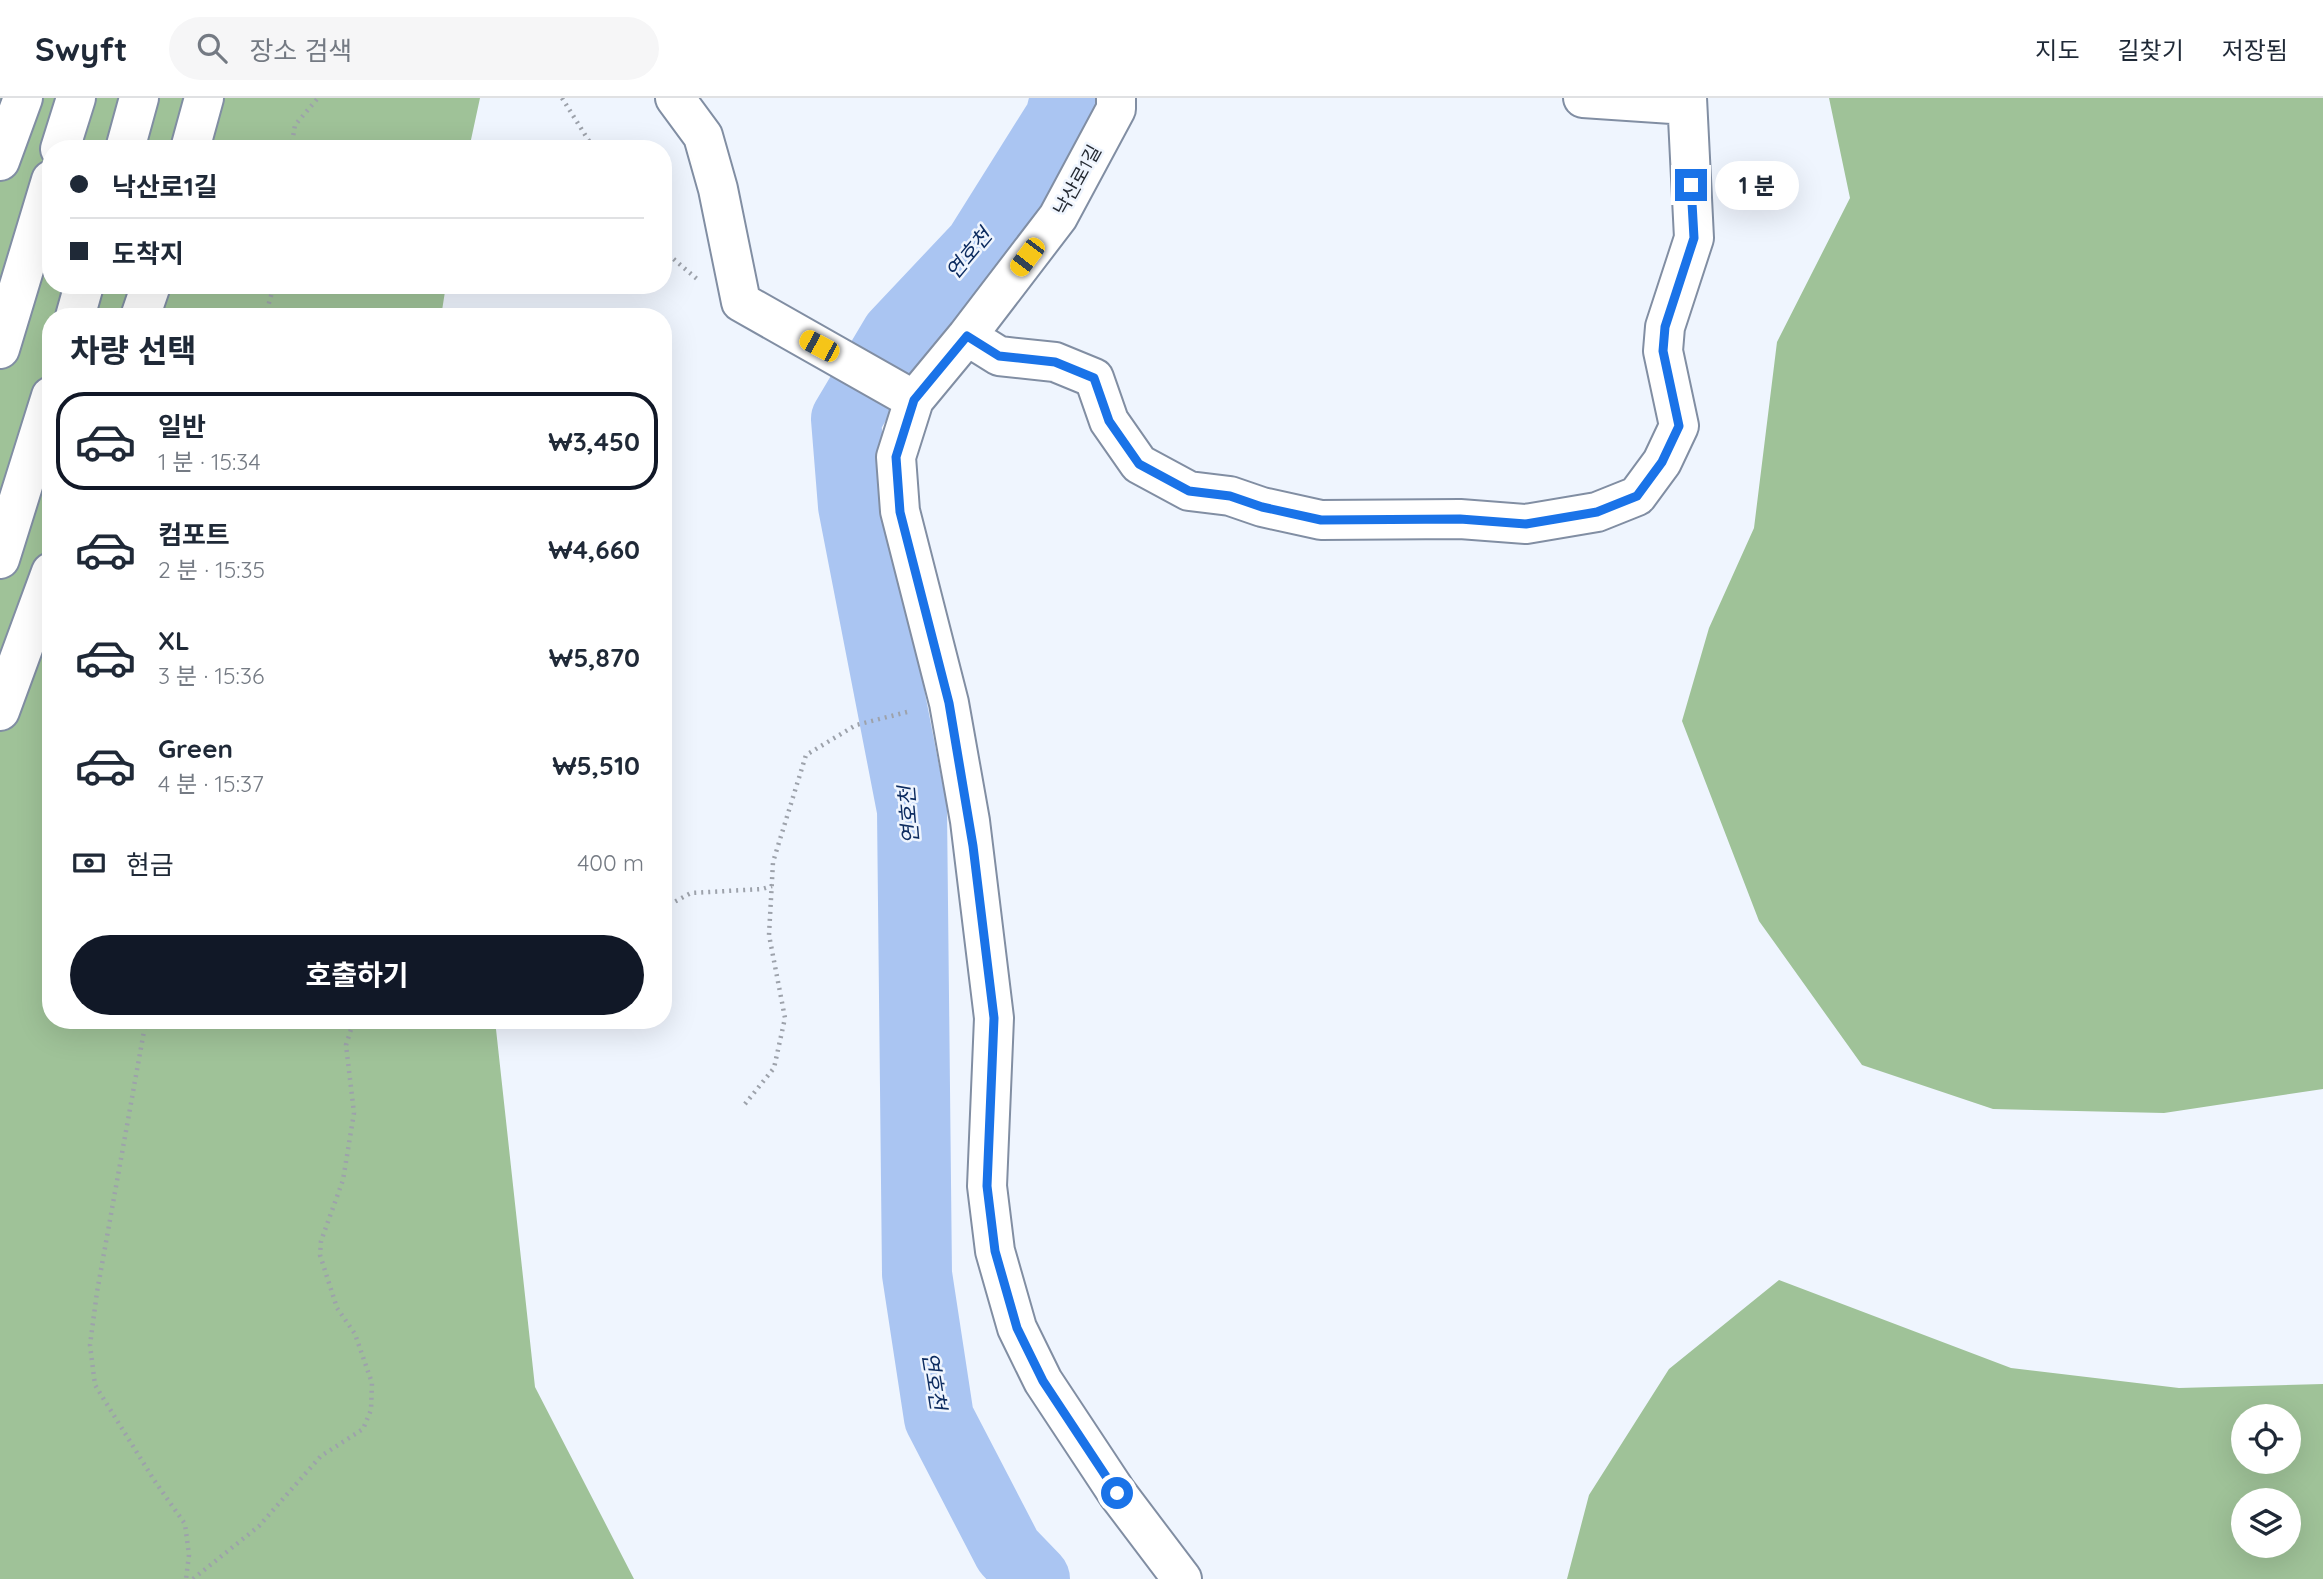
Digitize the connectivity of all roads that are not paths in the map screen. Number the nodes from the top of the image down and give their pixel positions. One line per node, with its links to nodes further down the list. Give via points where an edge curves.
1 (23, 98): 12 (main road)
2 (76, 98): 9 (main road)
3 (139, 98): 10 (main road)
4 (204, 98): 11 (main road)
5 (675, 98): 16 (main road, via 703,136 741,302)
6 (1116, 98): 14 (main road, 낙산로1길, via 1116,109 1058,217)
7 (1583, 98): 8 (main road)
8 (1687, 102): 14 (main road, via 1694,238 1665,327 1663,351 1679,426 1662,462 1637,496 1597,512 1526,524 1460,519 1321,520 1230,496 1189,491 1139,464 1109,421 1094,378 1055,362 999,356)
9 (63, 140)
10 (127, 140)
11 (192, 140)
12 (0, 161)
13 (42, 210): 15 (main road)
14 (967, 336): 16 (main road, 낙산로1길)
15 (0, 349)
16 (904, 393): 21 (main road, 낙산로1길, via 896,457 900,512 946,689 972,835 994,1018 987,1186 995,1251 1017,1328 1043,1381 1117,1493)
17 (42, 425): 18 (main road)
18 (0, 559)
19 (42, 597): 20 (main road)
20 (0, 711)
21 (1182, 1579)

